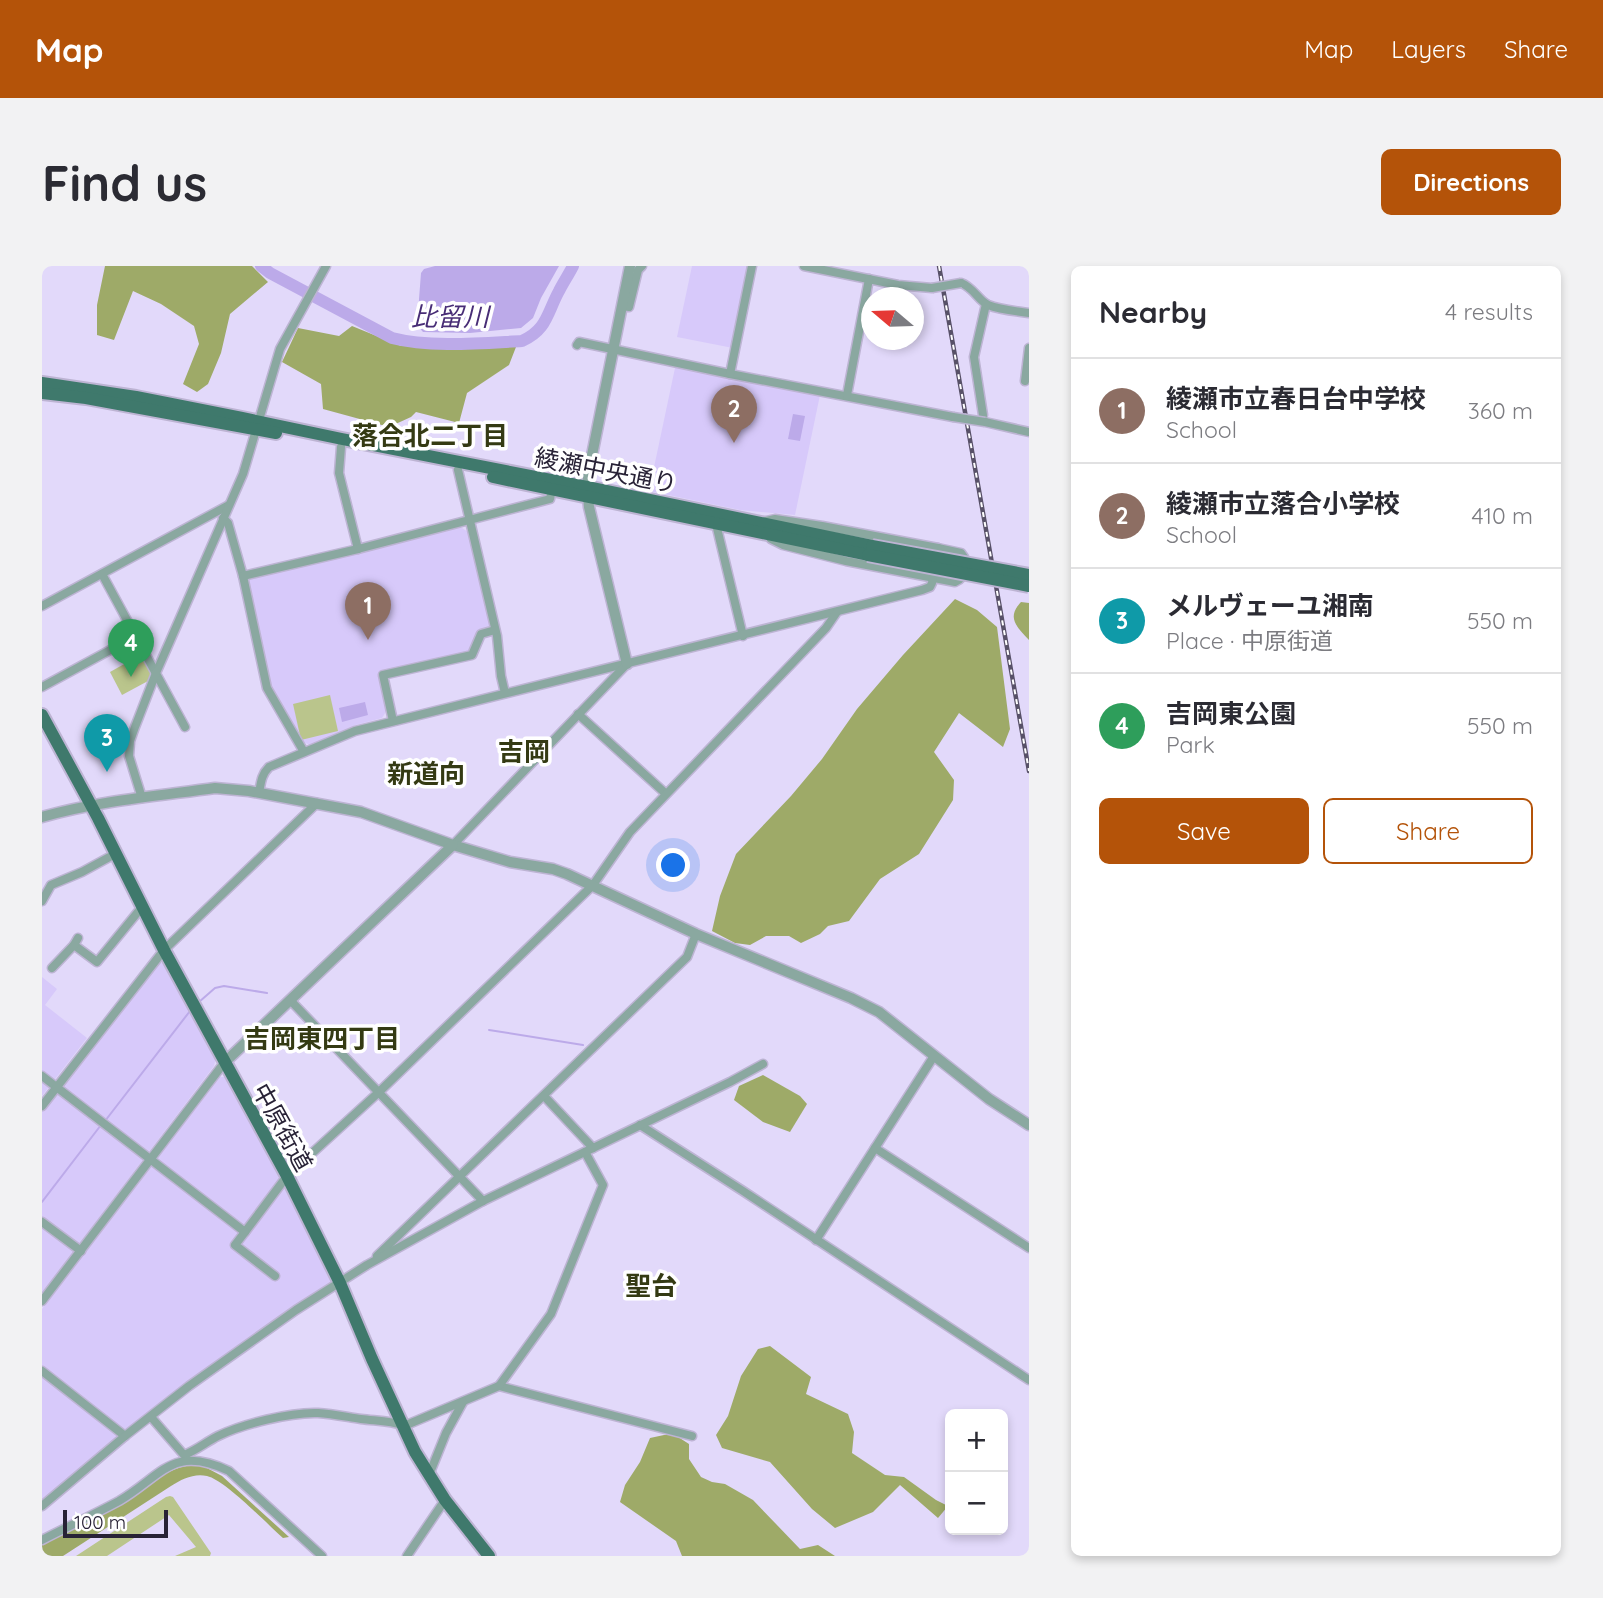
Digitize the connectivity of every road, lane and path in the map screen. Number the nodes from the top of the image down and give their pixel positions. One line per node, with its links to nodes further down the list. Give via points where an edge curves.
1 (326, 266): 19 (street, via 280,349)
2 (630, 266): 8 (street)
3 (642, 266): 8 (street, via 628,307)
4 (752, 266): 13 (street)
5 (804, 266): 6 (street)
6 (869, 279): 7 (street, bridge, via 908,287 961,283); 17 (street)
7 (986, 304): 9 (street); 18 (street, via 974,357)
8 (622, 306): 12 (street)
9 (1029, 313)
10 (578, 345): 12 (street)
11 (1029, 348): 14 (street)
12 (614, 349): 13 (street); 24 (street)
13 (730, 374): 17 (street)
14 (1025, 381)
15 (42, 383): 19 (main road, 綾瀬中央通り, via 136,397)
16 (42, 393): 19 (main road, 綾瀬中央通り)
17 (847, 395): 18 (street, bridge)
18 (984, 419): 20 (street)
19 (257, 425): 21 (main road, 綾瀬中央通り); 24 (main road, 綾瀬中央通り); 25 (street)
20 (1029, 432)
21 (341, 447): 22 (main road, 綾瀬中央通り); 31 (street, via 338,473)
22 (458, 471): 23 (main road, 綾瀬中央通り); 27 (street)
23 (552, 489): 24 (main road, 綾瀬中央通り); 27 (street, via 550,499)
24 (587, 492): 28 (main road, 綾瀬中央通り); 29 (main road, 綾瀬中央通り); 41 (street)
25 (229, 505): 26 (street); 32 (street)
26 (223, 518): 33 (street); 42 (street)
27 (469, 519): 31 (street); 38 (street)
28 (716, 524): 29 (main road, 綾瀬中央通り); 40 (street)
29 (759, 527): 30 (street, via 775,519); 34 (street, via 783,545); 35 (main road, 綾瀬中央通り, bridge)
30 (938, 548): 34 (street); 34 (street, via 961,553 966,561 963,578 955,582)
31 (358, 549): 33 (street)
32 (102, 574): 36 (street); 39 (street)
33 (243, 576): 49 (street, via 267,688)
34 (934, 578): 37 (street, via 930,587 922,590)
35 (1029, 580)
36 (42, 606)
37 (837, 612): 40 (street); 51 (street)
38 (495, 630): 44 (street); 47 (street, via 481,634 472,655 383,675)
39 (135, 636): 42 (street); 43 (street)
40 (743, 636): 41 (street)
41 (627, 664): 44 (street); 45 (street)
42 (156, 673): 48 (street); 52 (street, via 129,756)
43 (42, 687)
44 (505, 693): 47 (street)
45 (578, 714): 51 (street); 56 (street)
46 (42, 715): 54 (main road, 中原街道)
47 (393, 721): 49 (street)
48 (185, 727)
49 (304, 752): 50 (street, via 264,772)
50 (259, 793): 52 (street, via 215,788); 53 (street)
51 (665, 793): 58 (street, via 630,832)
52 (142, 799): 54 (street)
53 (317, 803): 56 (street, via 361,812); 62 (street)
54 (92, 806): 55 (street); 57 (main road, 中原街道)
55 (42, 817)
56 (453, 845): 58 (street, via 553,869); 64 (street)
57 (115, 854): 59 (street, via 51,885); 60 (main road, 中原街道)
58 (593, 885): 61 (street); 70 (street)
59 (42, 901)
60 (142, 907): 62 (main road, 中原街道); 63 (street, via 97,962 76,941)
61 (696, 934): 65 (street, via 864,1004); 71 (street, via 687,957)
62 (163, 950): 66 (main road, 中原街道); 69 (street)
63 (52, 968)
64 (290, 1001): 66 (street); 70 (street)
65 (934, 1056): 74 (street); 75 (street)
66 (224, 1063): 77 (street); 78 (main road, 中原街道)
67 (763, 1064): 73 (street)
68 (42, 1076): 69 (street)
69 (57, 1087): 72 (street); 77 (street)
70 (379, 1092): 78 (street); 79 (street)
71 (544, 1096): 76 (street); 79 (street)
72 (42, 1106)
73 (640, 1125): 76 (street); 83 (street)
74 (1029, 1125)
75 (875, 1148): 83 (street); 84 (street)
76 (589, 1150): 80 (street); 92 (street, via 603,1185 551,1314)
77 (152, 1159): 82 (street); 85 (street)
78 (287, 1176): 82 (street); 88 (main road, 中原街道)
79 (460, 1177): 80 (street); 86 (street)
80 (483, 1201): 86 (street)
81 (42, 1222): 85 (street)
82 (245, 1232): 87 (street, via 235,1245)
83 (816, 1240): 91 (street)
84 (1029, 1248)
85 (81, 1251): 89 (street)
86 (367, 1265): 88 (street)
87 (275, 1276)
88 (340, 1283): 94 (street, via 260,1335); 95 (main road, 中原街道)
89 (42, 1301)
90 (42, 1371): 96 (street)
91 (1029, 1380)
92 (499, 1385): 93 (street); 97 (street)
93 (463, 1402): 95 (street); 100 (street)
94 (150, 1417): 96 (street); 98 (street, via 184,1454)
95 (404, 1426): 98 (street, via 318,1413 291,1415 218,1436); 100 (main road, 中原街道)
96 (125, 1436): 102 (street)
97 (692, 1436)
98 (199, 1449): 99 (street)
99 (199, 1460): 103 (street, via 169,1466 122,1499); 104 (street, via 229,1471)
100 (429, 1476): 101 (main road, 中原街道)
101 (445, 1500): 105 (street); 106 (main road, 中原街道)
102 (42, 1506)
103 (42, 1540)
104 (322, 1556)
105 (407, 1556)
106 (489, 1556)

